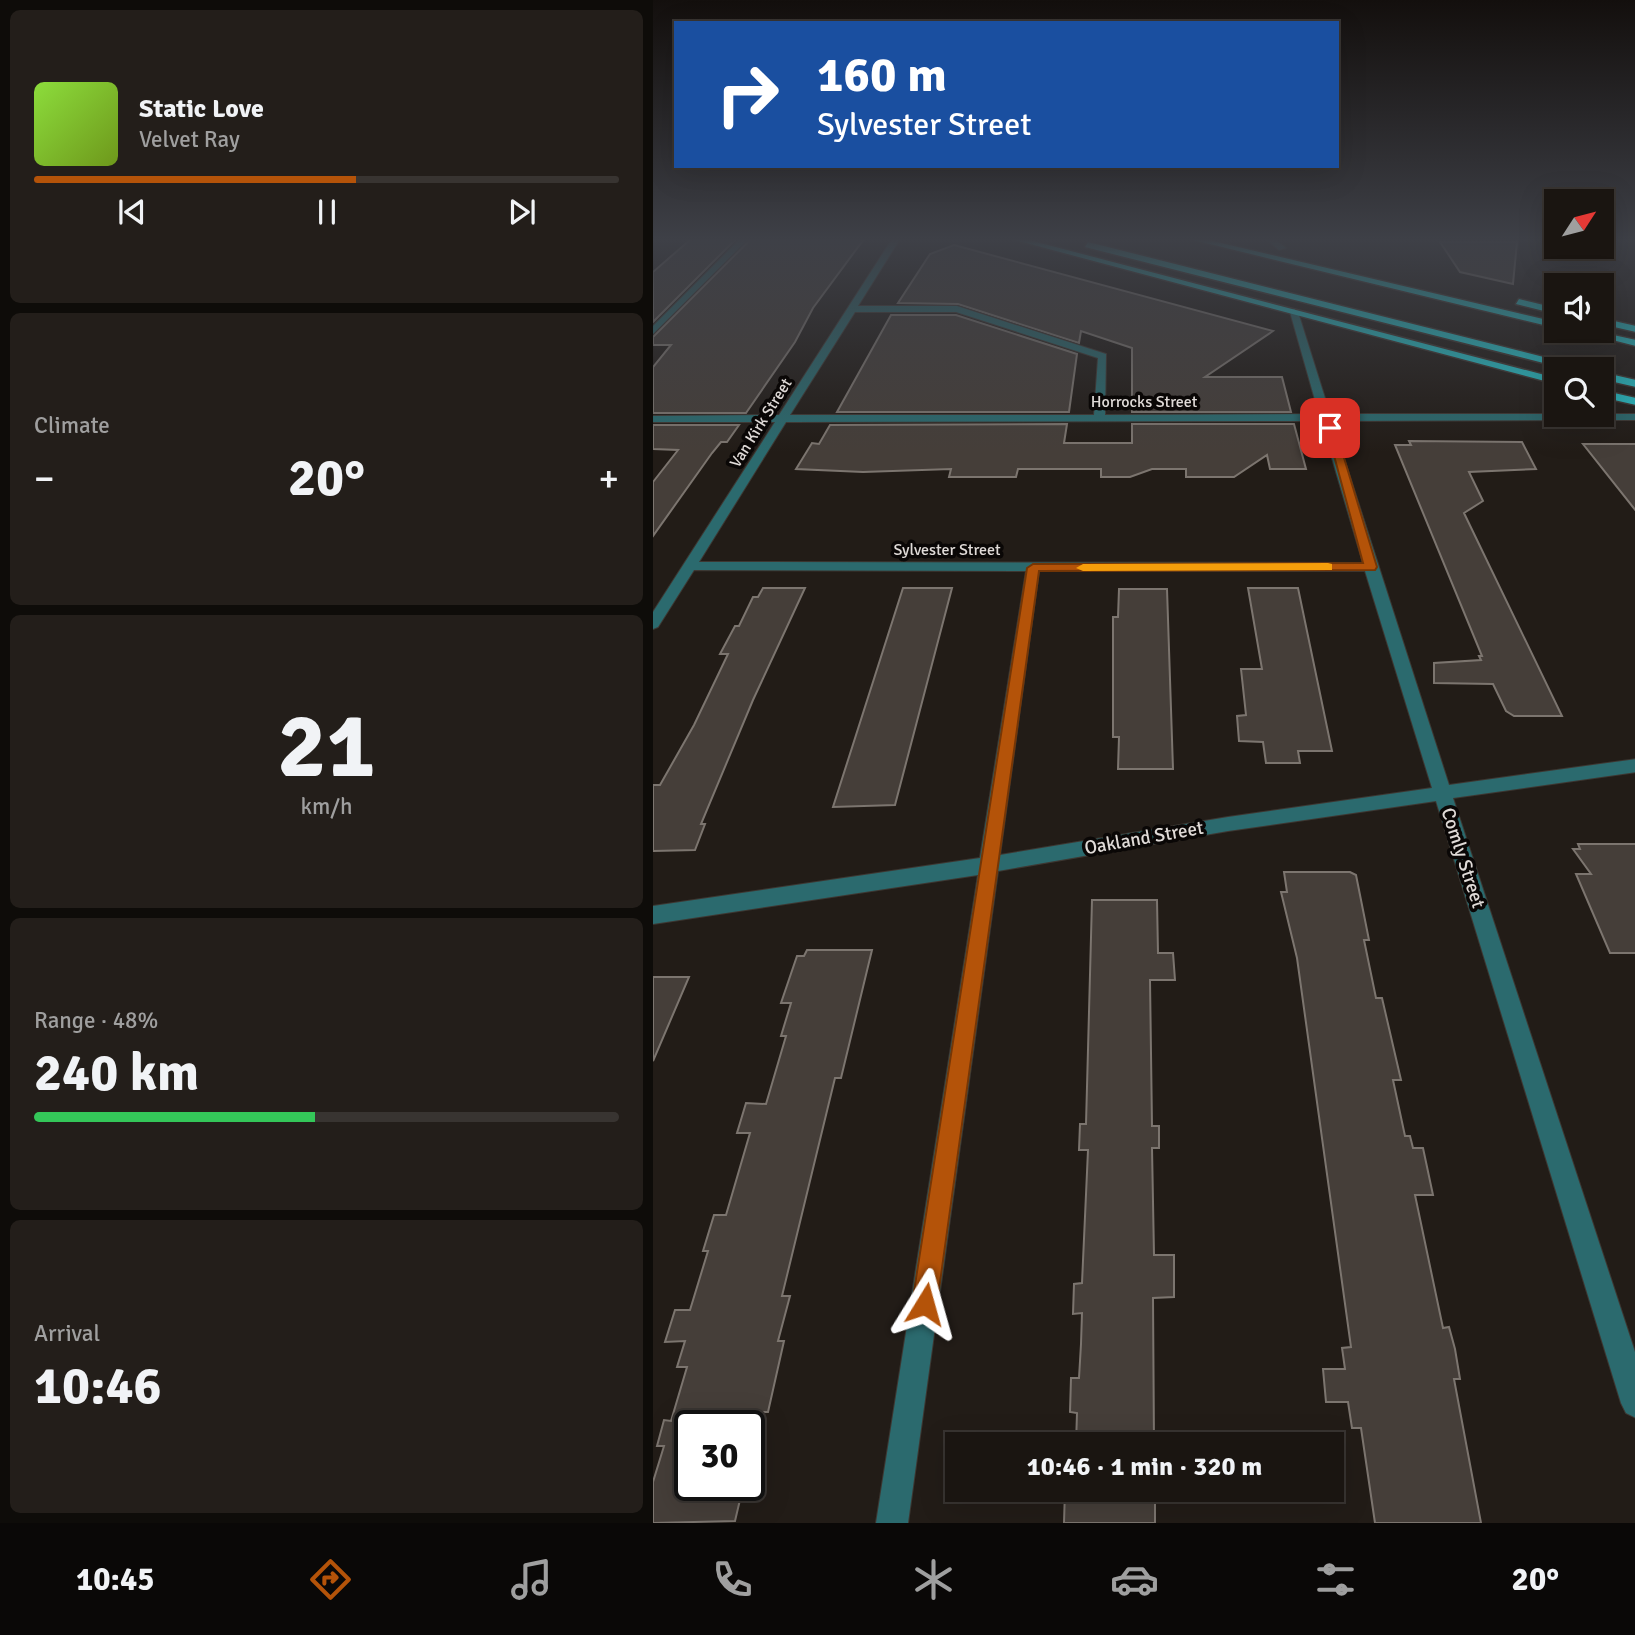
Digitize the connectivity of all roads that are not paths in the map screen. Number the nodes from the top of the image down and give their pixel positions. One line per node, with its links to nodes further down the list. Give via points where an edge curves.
1 (674, 310): 11 (street)
2 (850, 310): 25 (street, Van Kirk Street)
3 (960, 310): 23 (street, via 1103,356)
4 (1286, 310): 7 (highway)
5 (1346, 310): 15 (highway)
6 (1497, 310): 8 (highway)
7 (1293, 312): 16 (highway); 21 (street, Comly Street)
8 (1544, 321)
9 (1614, 324): 10 (highway)
10 (1635, 329)
11 (653, 331)
12 (1614, 335): 14 (highway)
13 (1614, 338): 14 (highway)
14 (1635, 342)
15 (1544, 360)
16 (1544, 378)
17 (1614, 378): 18 (highway)
18 (1632, 383)
19 (1614, 396): 20 (highway)
20 (1635, 402)
21 (1327, 417): 22 (street, Horrocks Street); 23 (street, Horrocks Street); 27 (street, Comly Street)
22 (1635, 417)
23 (1099, 418): 25 (street, Horrocks Street)
24 (653, 419): 25 (street, Horrocks Street)
25 (782, 420): 26 (street, Van Kirk Street)
26 (691, 566): 28 (street, Sylvester Street); 30 (street, Van Kirk Street)
27 (1371, 567): 28 (street, Sylvester Street); 33 (street, Comly Street)
28 (1033, 568): 34 (street)
29 (653, 596): 30 (street)
30 (670, 596): 31 (street, Van Kirk Street)
31 (653, 624)
32 (1635, 765): 33 (street, Oakland Street)
33 (1443, 795): 34 (street, Oakland Street, via 1228,824); 36 (street, Comly Street)
34 (989, 864): 35 (street, Oakland Street); 37 (street)
35 (653, 915)
36 (1635, 1403)
37 (892, 1523)

